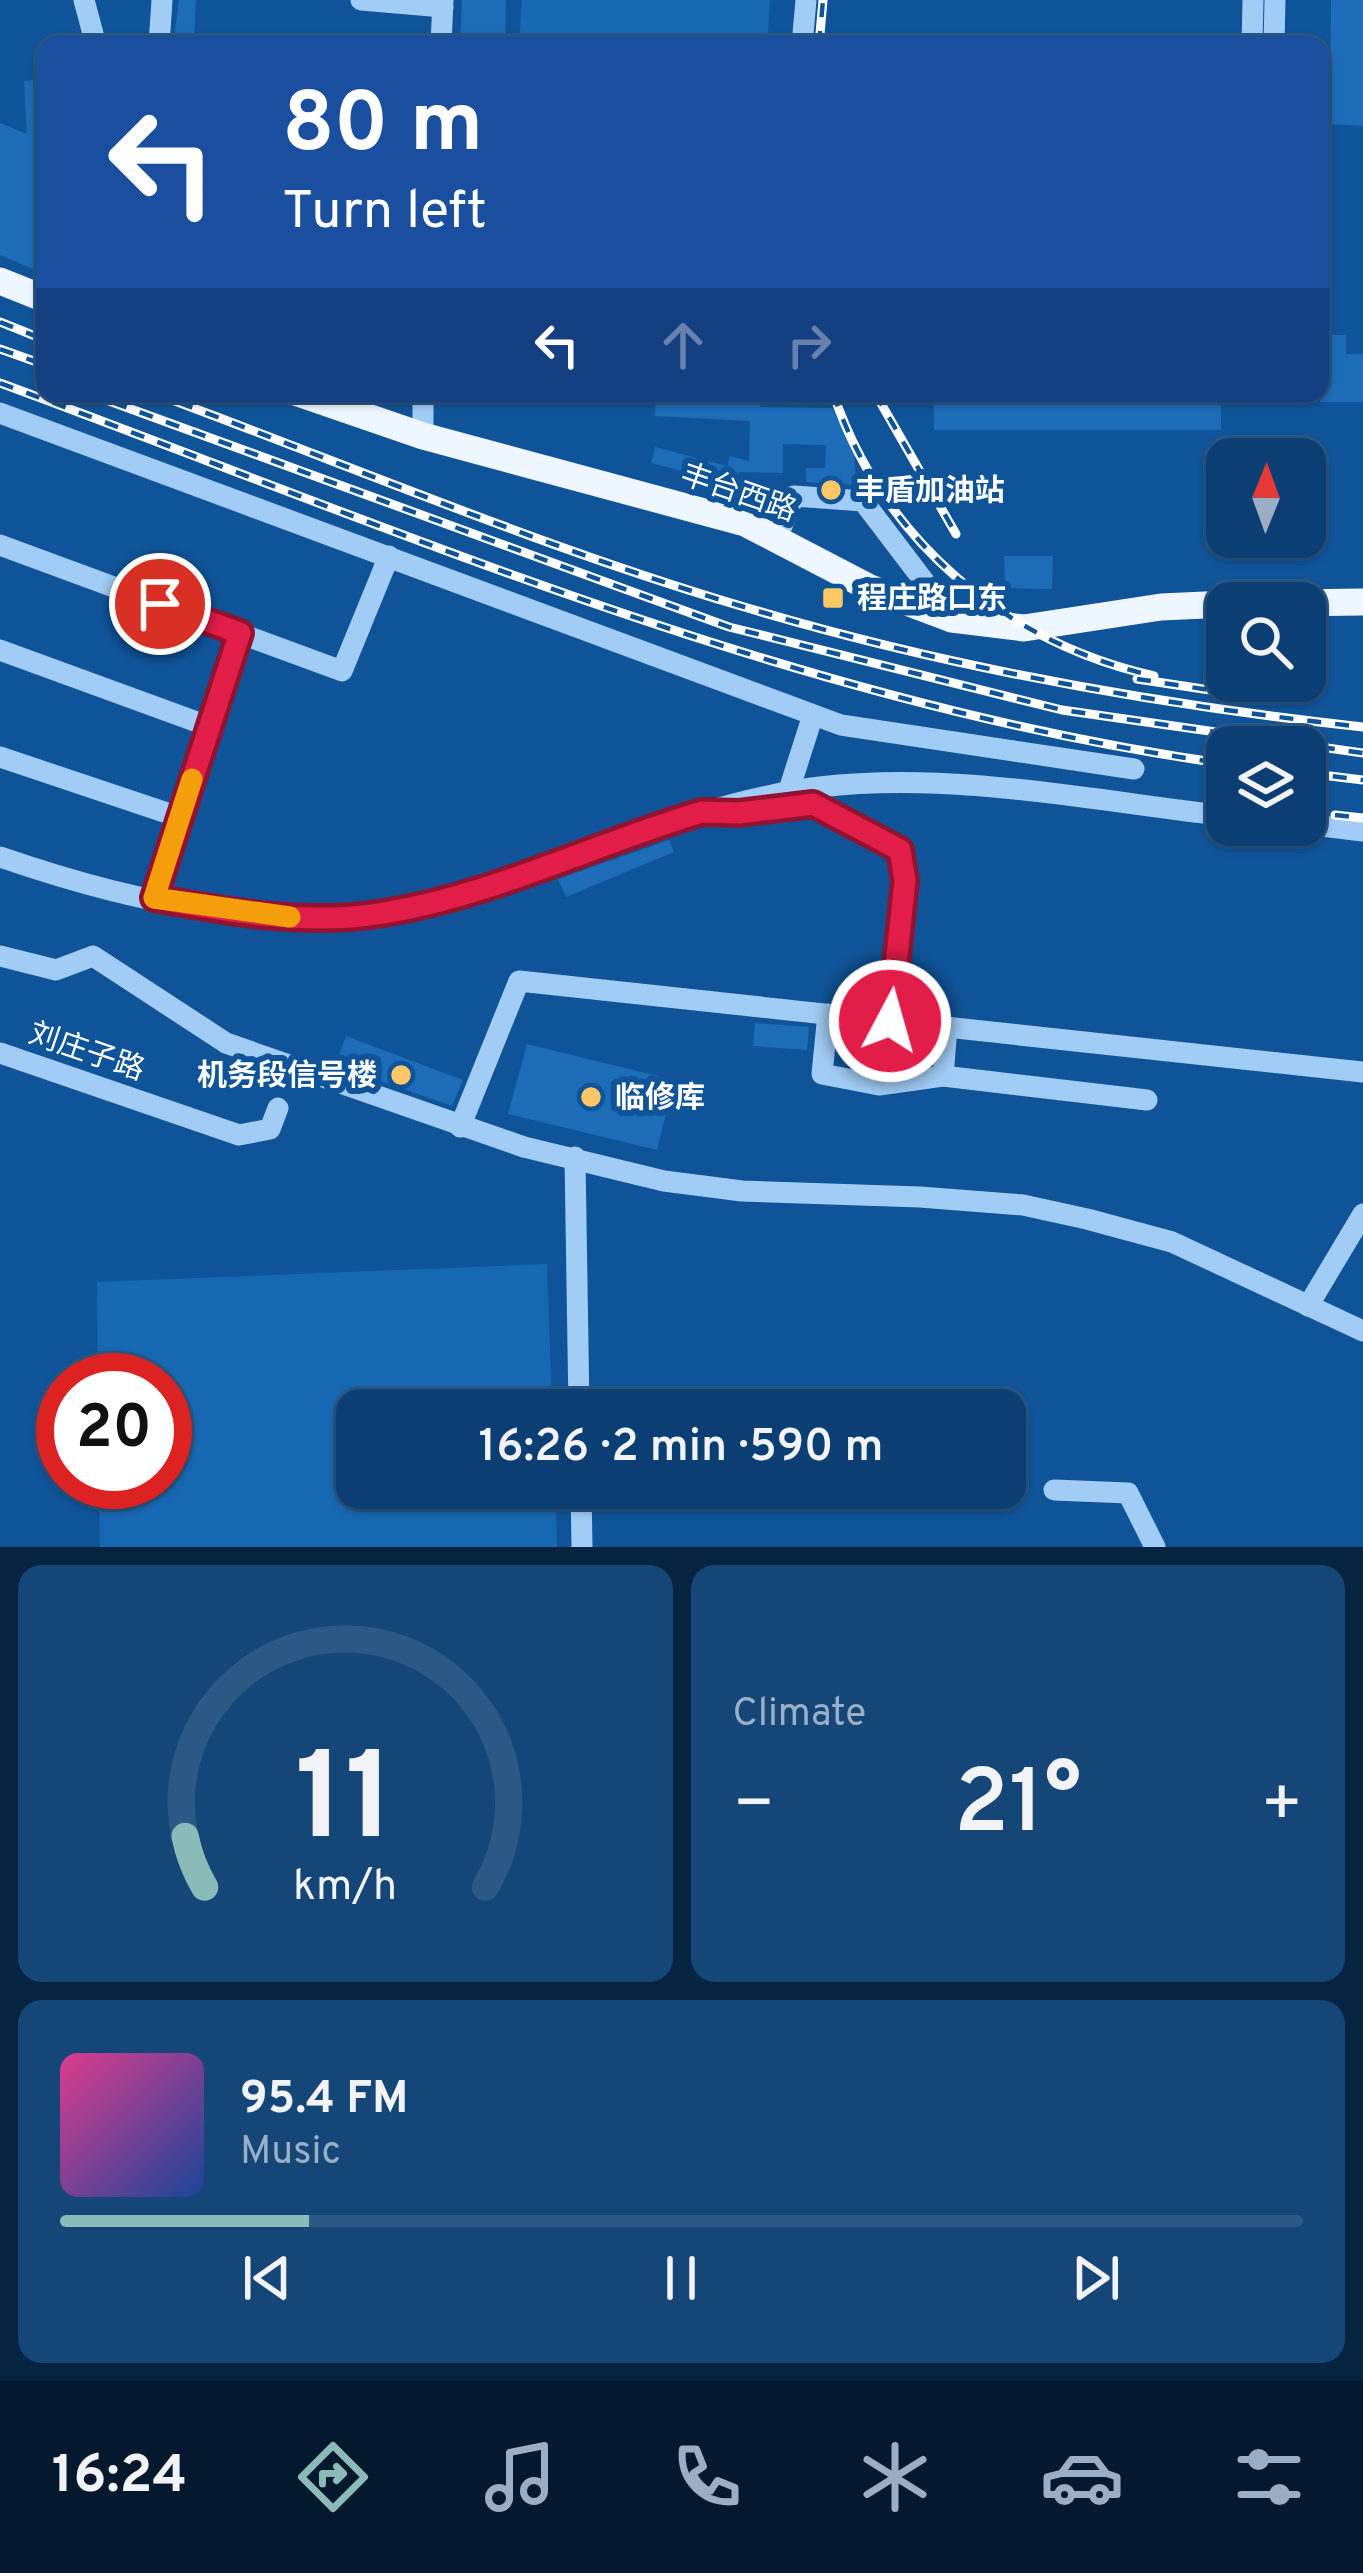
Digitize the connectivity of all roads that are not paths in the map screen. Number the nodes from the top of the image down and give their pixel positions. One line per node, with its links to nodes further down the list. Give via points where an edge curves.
1 (84, 0): 8 (street)
2 (162, 0): 9 (street)
3 (361, 0): 7 (street)
4 (806, 0): 11 (street)
5 (1252, 0): 12 (street)
6 (1275, 0): 13 (street)
7 (443, 3): 10 (street)
8 (94, 36)
9 (160, 36)
10 (441, 36)
11 (803, 36)
12 (1252, 36)
13 (1274, 36)
14 (0, 281): 15 (main road)
15 (36, 295)
16 (324, 402): 19 (main road, 丰台西路)
17 (423, 402): 19 (street)
18 (0, 413): 22 (street)
19 (422, 436): 20 (main road, 丰台西路)
20 (778, 536): 26 (main road, 丰台西路, via 870,588); 26 (street, via 794,496 863,501)
21 (0, 545): 27 (street)
22 (388, 556): 27 (street, via 342,671); 29 (street)
23 (1326, 602): 24 (main road)
24 (1363, 602)
25 (1206, 606): 26 (main road, 丰台西路, via 1024,628)
26 (952, 619)
27 (240, 633): 30 (street)
28 (0, 650): 30 (street)
29 (813, 715): 32 (street, via 912,738); 33 (street)
30 (208, 726): 36 (street)
31 (0, 757): 36 (street)
32 (1134, 769)
33 (788, 793): 34 (street); 35 (street, via 925,784)
34 (702, 812): 40 (street, via 380,914 281,917); 43 (street, via 813,804 900,850 905,881)
35 (1206, 814)
36 (179, 818): 40 (street)
37 (1326, 827): 38 (street)
38 (1363, 831)
39 (0, 857): 40 (street)
40 (154, 898)
41 (0, 956): 50 (street, via 56,970 93,956 226,1043)
42 (827, 1014): 43 (street); 47 (street, via 822,1074 879,1085); 50 (street, via 519,981)
43 (890, 1021): 44 (street)
44 (947, 1027): 46 (street); 47 (street)
45 (0, 1053): 49 (street, 刘庄子路, via 239,1135 270,1129)
46 (1363, 1072)
47 (943, 1076): 48 (street)
48 (1147, 1100)
49 (278, 1108)
50 (460, 1127): 51 (street)
51 (574, 1157): 53 (street, via 742,1191 1023,1205 1172,1242); 55 (street)
52 (1363, 1214): 53 (street)
53 (1308, 1306): 54 (street)
54 (1363, 1331)
55 (578, 1389)
56 (1054, 1490): 59 (street, via 1128,1493)
57 (581, 1509): 58 (street)
58 (582, 1547)
59 (1155, 1547)

